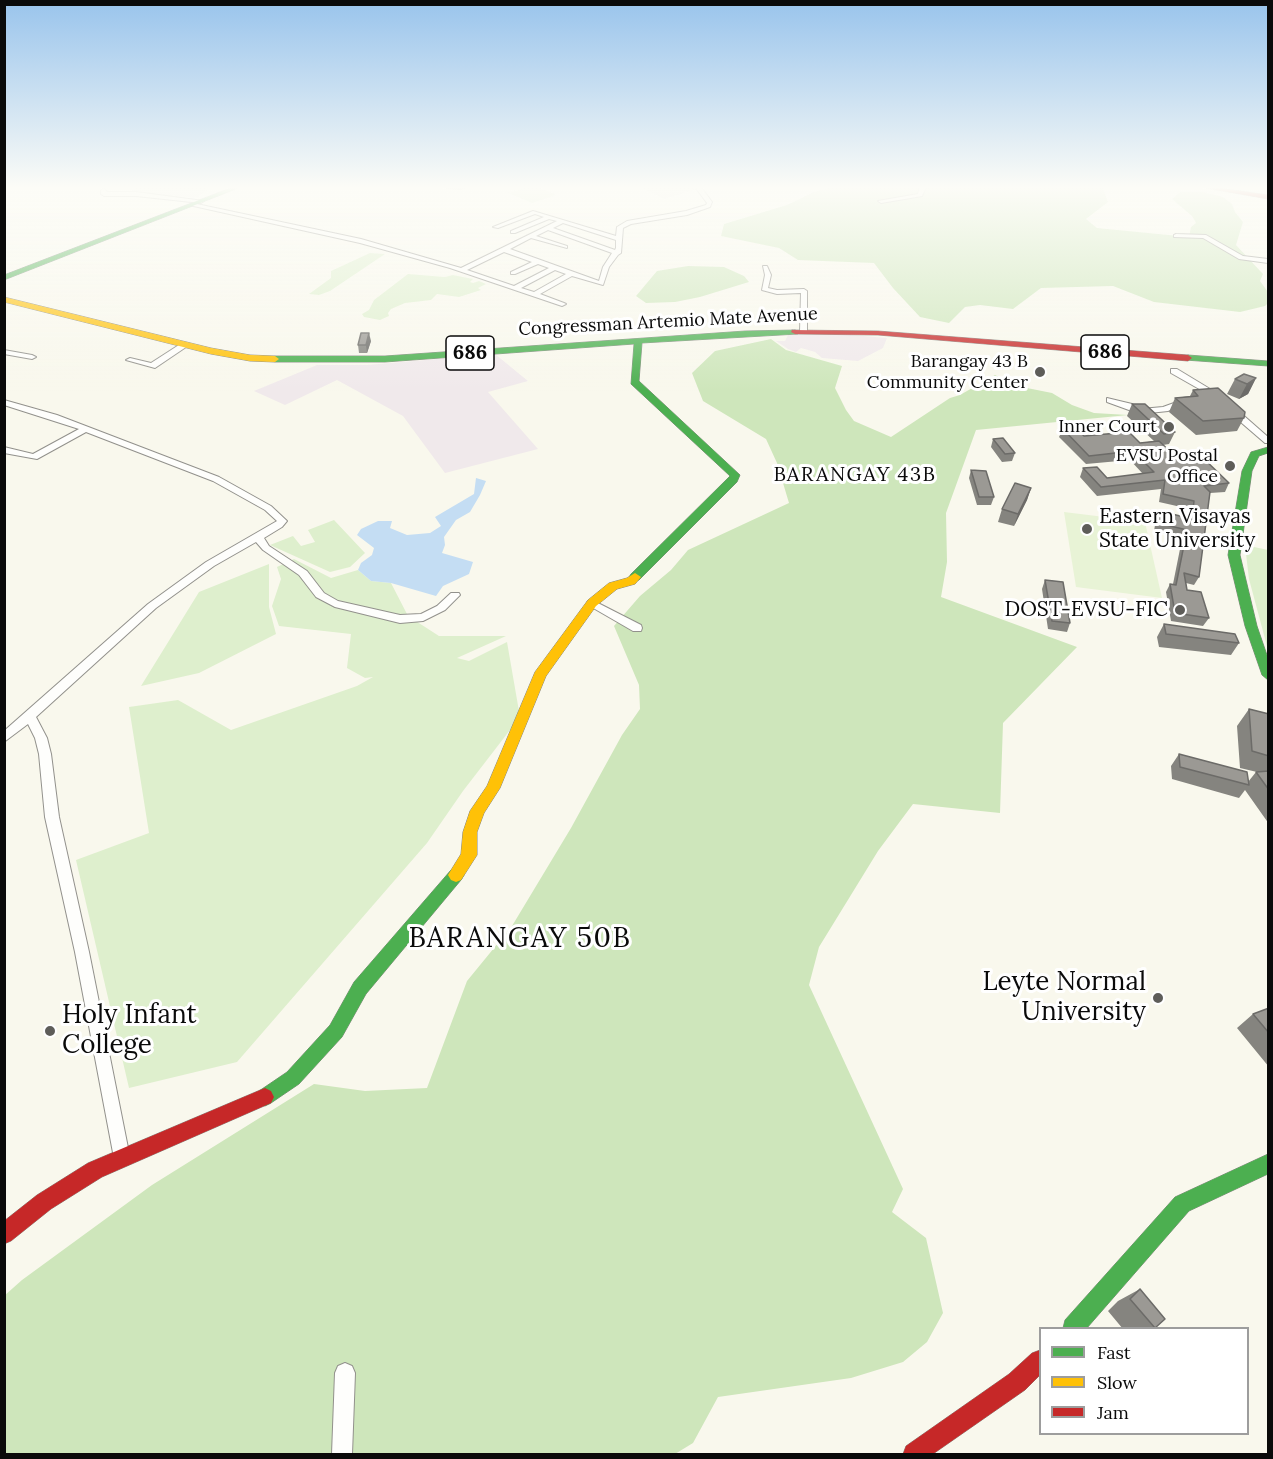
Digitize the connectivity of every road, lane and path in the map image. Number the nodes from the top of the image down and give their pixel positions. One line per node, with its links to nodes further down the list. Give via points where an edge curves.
1 (63, 255): 14 (main road)
2 (409, 255): 11 (street)
3 (491, 255): 11 (street)
4 (518, 255): 8 (street)
5 (616, 255): 13 (street, via 606,267 601,284)
6 (1236, 255): 7 (street)
7 (1269, 261)
8 (536, 262): 10 (street); 12 (street)
9 (765, 267): 19 (street, via 768,275 764,289 804,291)
10 (553, 268): 13 (street); 15 (street)
11 (462, 270): 15 (street)
12 (513, 273)
13 (571, 274): 16 (street)
14 (4, 278)
15 (514, 288): 16 (street)
16 (534, 294): 18 (street)
17 (4, 299): 21 (main road, Congressman Artemio Mate Avenue / 686)
18 (562, 304)
19 (804, 331): 20 (main road, Congressman Artemio Mate Avenue / 686); 25 (main road, Congressman Artemio Mate Avenue / 686, via 878,333)
20 (638, 341): 21 (main road, Congressman Artemio Mate Avenue / 686, via 338,361 250,358); 36 (main road, via 634,382 735,475 632,581 613,586)
21 (185, 345): 24 (street, via 149,366)
22 (4, 352): 23 (street)
23 (32, 357)
24 (130, 360)
25 (1269, 364)
26 (1174, 371): 27 (street, via 1213,394 1203,392 1159,410 1140,412)
27 (1110, 400)
28 (4, 402): 30 (street)
29 (1225, 404): 31 (street)
30 (86, 429): 32 (street, via 34,457); 34 (street, via 216,479 268,508 282,521)
31 (1269, 441)
32 (4, 450)
33 (1269, 450): 38 (main road, via 1255,454 1247,471 1234,555 1251,626)
34 (258, 537): 35 (street, via 266,548 303,573 320,595 335,604 400,620 423,617); 39 (street, via 210,564 152,606)
35 (455, 595)
36 (592, 603): 37 (street); 41 (main road, via 540,675 493,788 477,811 470,832 469,855 461,869 360,988 336,1031 293,1078 266,1096)
37 (637, 628)
38 (1269, 675)
39 (30, 717): 40 (street); 41 (street, via 45,754 52,817)
40 (4, 738)
41 (122, 1158): 43 (main road, via 44,1202)
42 (1269, 1164): 44 (main road, via 1182,1204)
43 (4, 1234)
44 (1075, 1327)
45 (1039, 1362): 48 (main road)
46 (345, 1373): 47 (street)
47 (342, 1455)
48 (915, 1455)

